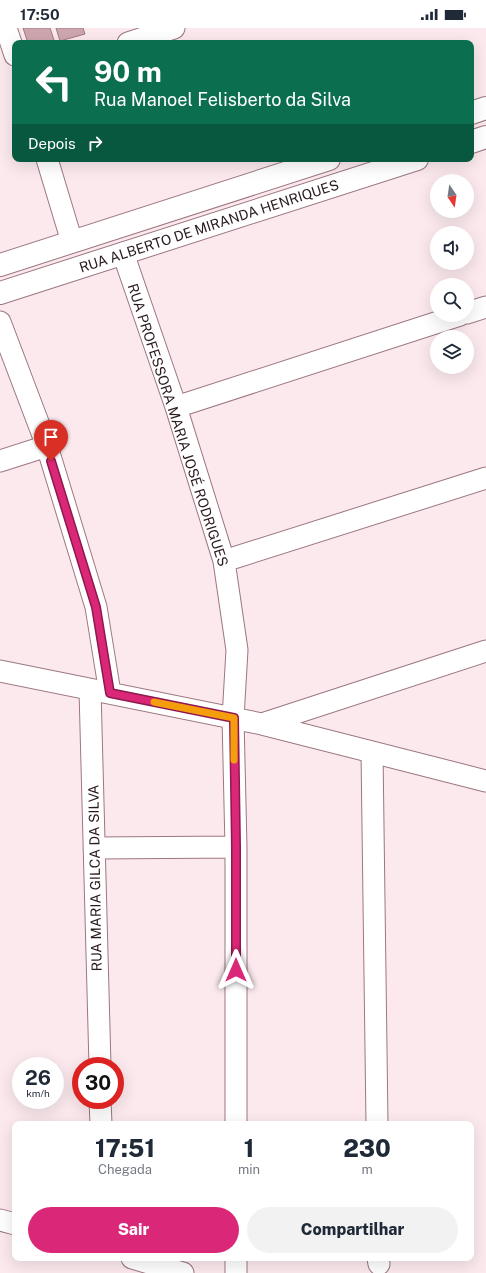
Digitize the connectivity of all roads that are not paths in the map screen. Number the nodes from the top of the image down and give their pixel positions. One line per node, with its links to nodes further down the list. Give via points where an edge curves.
1 (6, 28): 4 (street)
2 (174, 28): 3 (street)
3 (137, 40)
4 (12, 46)
5 (486, 108): 6 (main road)
6 (474, 112)
7 (486, 137): 8 (main road)
8 (474, 141)
9 (48, 162): 12 (street)
10 (320, 162): 12 (main road, RUA ALBERTO DE MIRANDA HENRIQUES)
11 (408, 162): 13 (main road, RUA ALBERTO DE MIRANDA HENRIQUES)
12 (72, 242): 14 (main road, RUA ALBERTO DE MIRANDA HENRIQUES)
13 (123, 253): 15 (main road, RUA ALBERTO DE MIRANDA HENRIQUES); 20 (street, RUA PROFESSORA MARIA JOSÉ RODRIGUES)
14 (0, 265)
15 (0, 293)
16 (486, 307): 17 (street)
17 (474, 311)
18 (0, 322): 21 (street, RUA MARIA GILCA DA SILVA)
19 (438, 322): 20 (street)
20 (176, 407): 24 (street, RUA PROFESSORA MARIA JOSÉ RODRIGUES)
21 (47, 446): 22 (street); 27 (street, RUA MARIA GILCA DA SILVA, via 96,607)
22 (0, 461)
23 (486, 478): 24 (street)
24 (224, 561): 28 (street, RUA PROFESSORA MARIA JOSÉ RODRIGUES, via 237,650)
25 (486, 651): 29 (street)
26 (0, 671): 27 (street)
27 (100, 691): 28 (street); 33 (street, RUA MARIA GILCA DA SILVA)
28 (234, 718): 29 (street); 32 (street, RUA PROFESSORA MARIA JOSÉ RODRIGUES)
29 (262, 724): 30 (street)
30 (372, 752): 31 (street); 38 (street)
31 (486, 781)
32 (236, 847): 33 (street); 37 (street, RUA PROFESSORA MARIA JOSÉ RODRIGUES)
33 (94, 848): 34 (street, RUA MARIA GILCA DA SILVA)
34 (100, 1057)
35 (100, 1109): 36 (street)
36 (101, 1121)
37 (236, 1121)
38 (377, 1121)
39 (0, 1220): 40 (street)
40 (12, 1223)
41 (142, 1261): 43 (street)
42 (236, 1261): 44 (street)
43 (183, 1273)
44 (236, 1273)

